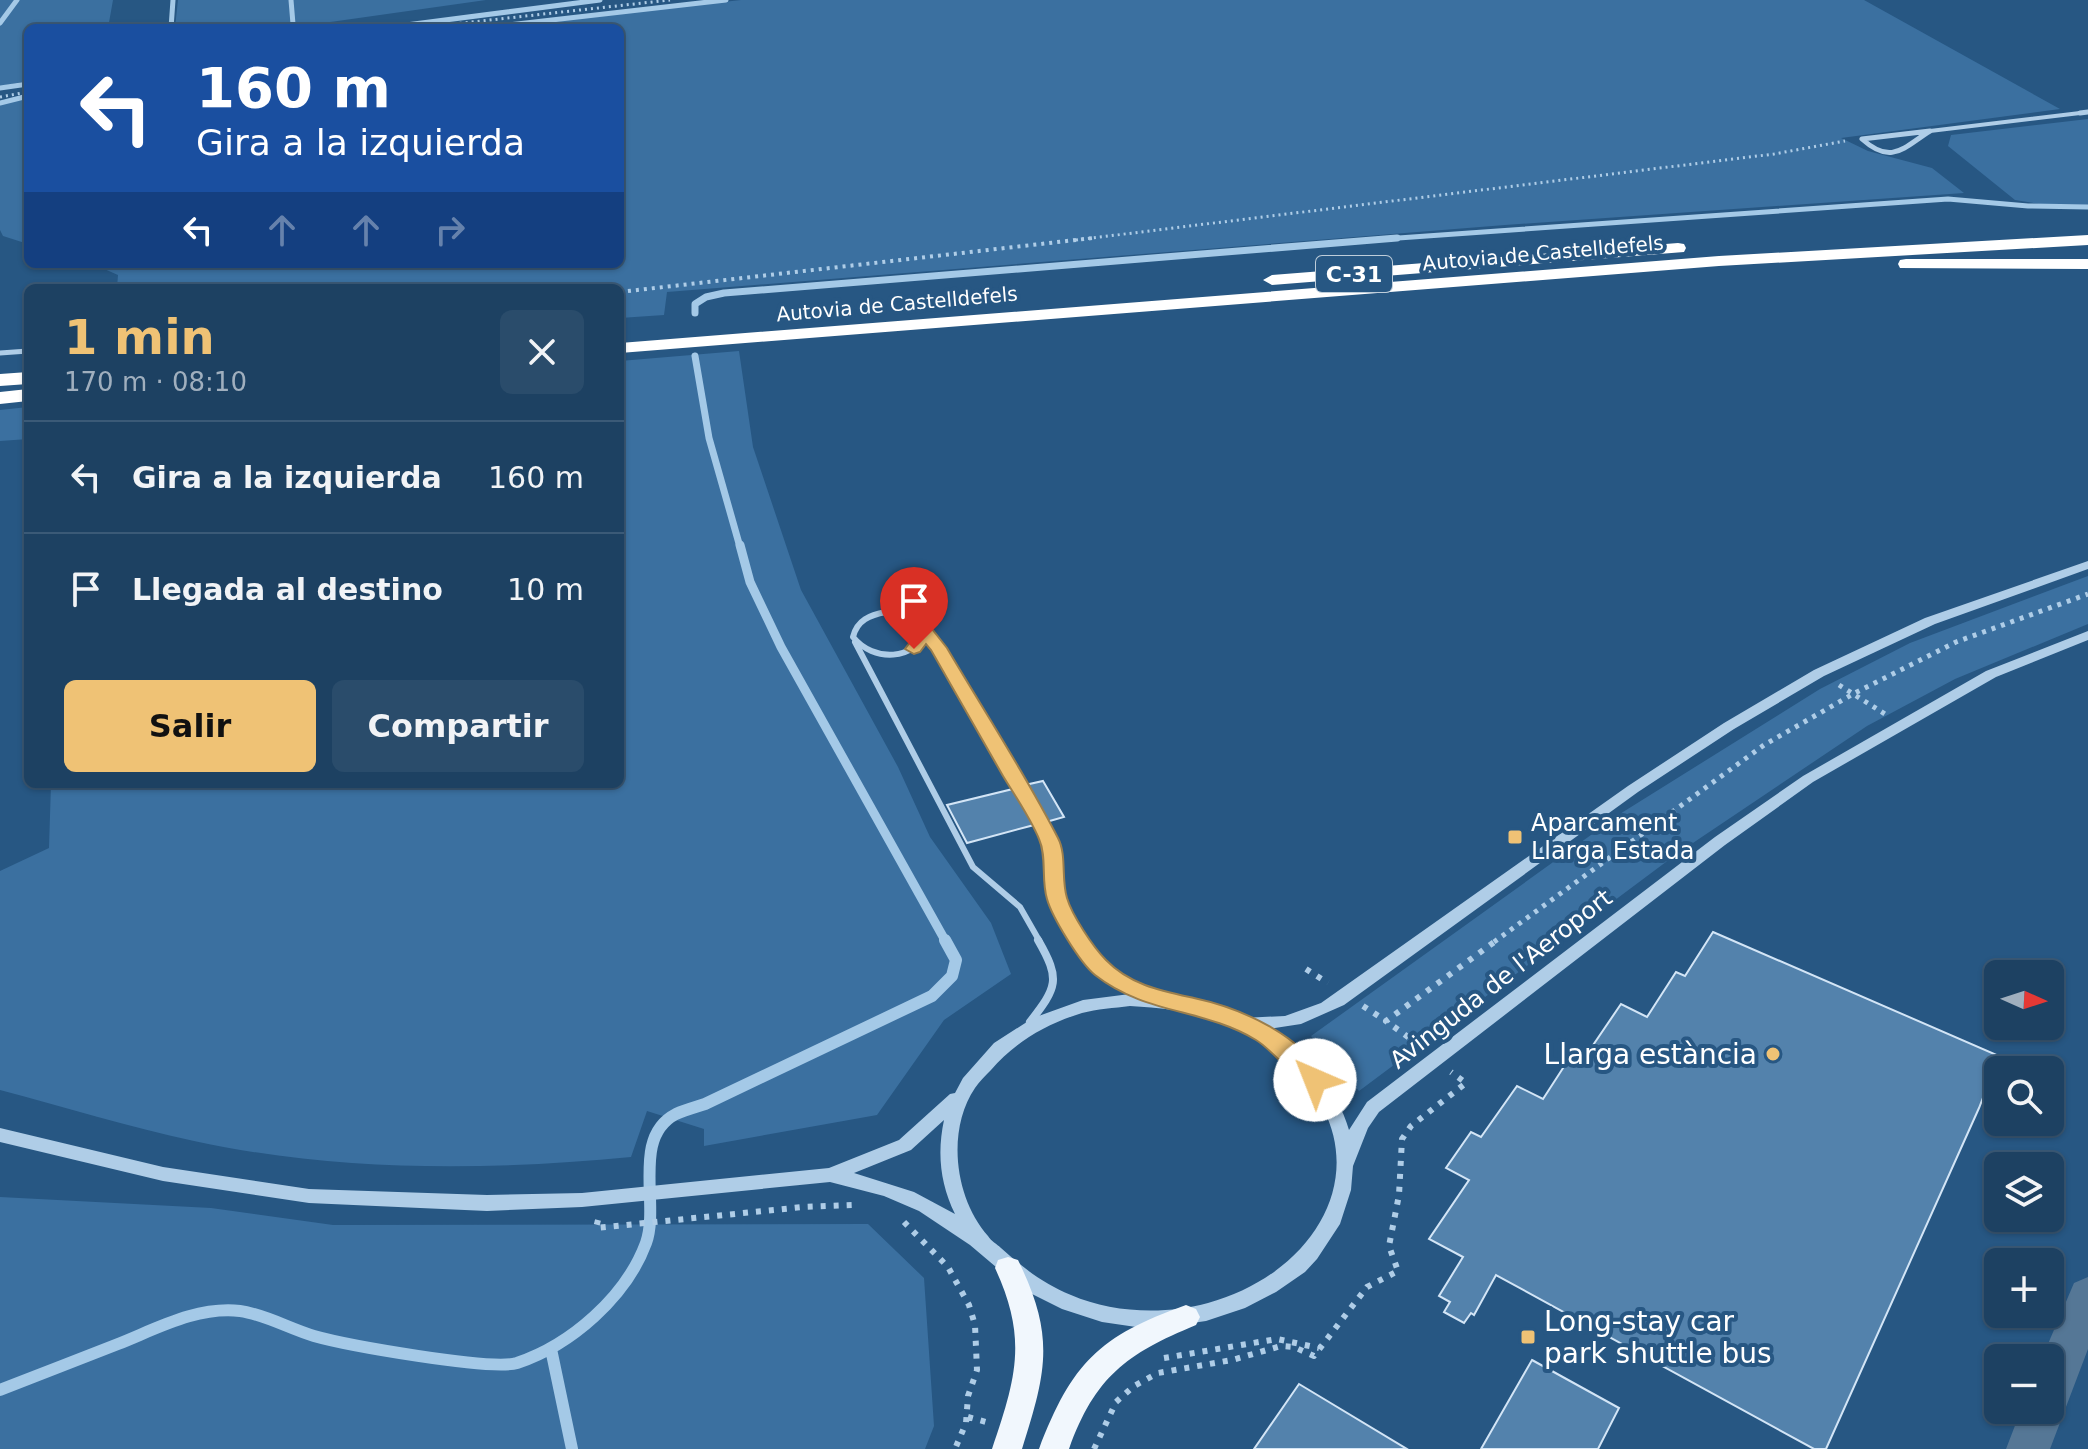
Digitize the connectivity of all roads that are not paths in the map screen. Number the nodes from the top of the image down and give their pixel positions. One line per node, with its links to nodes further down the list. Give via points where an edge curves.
1 (2088, 112): 2 (street)
2 (2080, 113): 3 (lane)
3 (1930, 131): 3 (street, via 1862,139 1871,147 1895,152)
4 (2088, 226): 8 (highway, Autovia de Castelldefels / C-31, via 1708,246)
5 (2088, 240): 7 (highway, Autovia de Castelldefels / C-31, via 1862,250)
6 (2088, 264): 7 (highway)
7 (1588, 273): 9 (highway, Autovia de Castelldefels / C-31)
8 (624, 331)
9 (624, 348)
10 (24, 351): 11 (lane)
11 (0, 353)
12 (24, 378): 13 (highway)
13 (0, 380)
14 (24, 395): 15 (highway)
15 (0, 398)
16 (2088, 565): 21 (street, via 1930,621 1819,673 1633,789 1338,1001 1302,1021 1286,1025)
17 (926, 633): 19 (lane, via 914,649 894,654 872,653); 19 (lane, via 916,617 886,612 858,623); 20 (lane, via 1051,842 1057,899 1087,953 1117,980)
18 (2088, 635): 25 (street, Avinguda de l'Aeroport, via 1991,674 1901,724 1808,779 1720,841 1373,1107 1360,1125)
19 (855, 642): 22 (lane, via 973,867 1020,907 1051,963 1052,994)
20 (1160, 1001): 21 (street); 22 (street, via 1089,1005)
21 (1230, 1017): 25 (street, via 1288,1052 1315,1080 1342,1137)
22 (1023, 1031): 23 (street, via 998,1049)
23 (964, 1091): 26 (street, via 905,1145); 27 (street, via 948,1147 951,1181)
24 (0, 1135): 26 (street, via 163,1174 309,1196 487,1203 582,1200)
25 (1345, 1169): 29 (street, via 1329,1229 1308,1257 1278,1283 1244,1301)
26 (830, 1175): 27 (street, via 906,1195)
27 (980, 1240): 28 (street)
28 (1008, 1268): 29 (street, via 1038,1289 1078,1306 1123,1317); 30 (main road, via 1030,1317 1032,1346)
29 (1186, 1317): 31 (main road, via 1109,1353 1074,1399)
30 (1007, 1449)
31 (1054, 1449)

